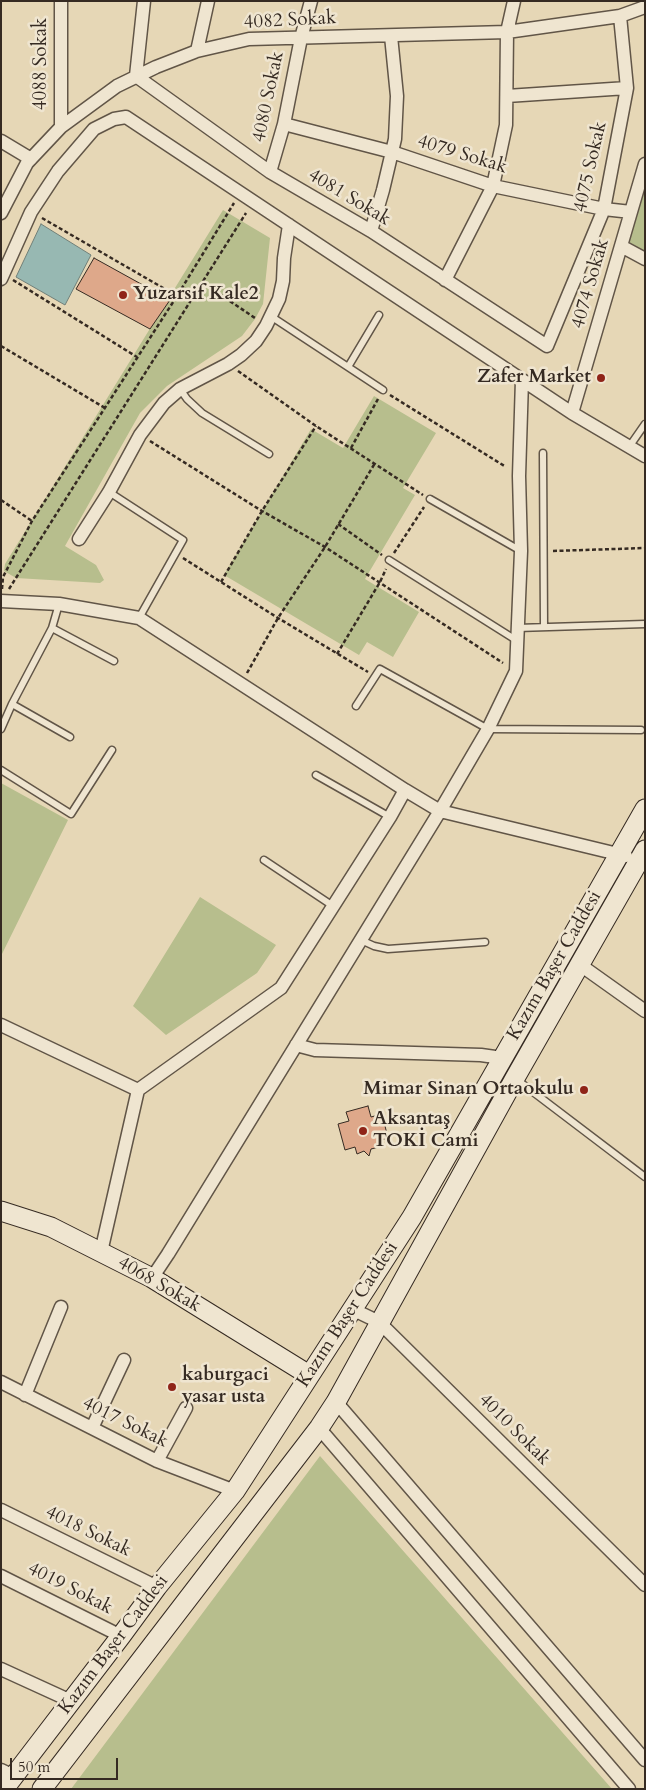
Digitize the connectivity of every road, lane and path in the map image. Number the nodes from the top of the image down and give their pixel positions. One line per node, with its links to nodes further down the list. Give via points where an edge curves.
1 (61, 1): 16 (street, 4088 Sokak)
2 (144, 1): 12 (street)
3 (208, 1): 11 (street)
4 (311, 1): 10 (street, 4080 Sokak)
5 (514, 1): 8 (street)
6 (645, 7): 7 (street, 4082 Sokak)
7 (620, 16): 8 (street, 4082 Sokak); 13 (street, 4075 Sokak)
8 (507, 32): 9 (street, 4082 Sokak); 14 (street)
9 (391, 36): 10 (street, 4082 Sokak); 18 (street, via 397,96)
10 (301, 38): 11 (street, 4082 Sokak, via 249,39); 15 (street, 4080 Sokak)
11 (197, 51): 12 (street, 4082 Sokak)
12 (136, 76): 16 (street, 4082 Sokak); 21 (street, 4081 Sokak)
13 (628, 88): 14 (street); 25 (street, 4075 Sokak)
14 (507, 96): 22 (street, via 506,125)
15 (284, 124): 18 (street, 4079 Sokak); 21 (street, 4080 Sokak)
16 (61, 127): 19 (street, 4082 Sokak)
17 (1, 141): 19 (street)
18 (392, 152): 22 (street, 4079 Sokak); 30 (street)
19 (31, 159): 28 (street, 4082 Sokak)
20 (645, 164): 27 (street, 4074 Sokak)
21 (270, 172): 30 (street, 4081 Sokak)
22 (493, 186): 25 (street, 4079 Sokak); 34 (street)
23 (241, 193): 24 (street); 26 (street, via 126,118 114,119 94,130 58,171); 36 (path)
24 (253, 201): 29 (street); 35 (path)
25 (604, 209): 27 (street, 4079 Sokak); 40 (street, 4075 Sokak)
26 (31, 212): 33 (street); 36 (path)
27 (631, 212): 31 (street, 4074 Sokak)
28 (1, 213)
29 (289, 225): 38 (street, via 283,281); 44 (street)
30 (371, 231): 34 (street, 4081 Sokak)
31 (621, 246): 32 (street); 48 (street, 4074 Sokak)
32 (645, 260)
33 (2, 277): 41 (path)
34 (444, 280): 40 (street, 4081 Sokak)
35 (203, 283): 38 (path); 75 (path)
36 (177, 296): 41 (path)
37 (378, 315): 43 (lane)
38 (269, 322): 42 (street, via 251,345); 43 (lane)
39 (1, 346): 47 (path)
40 (547, 346)
41 (137, 357): 47 (path)
42 (228, 364): 45 (street); 50 (path)
43 (348, 367): 46 (lane)
44 (522, 380): 48 (street); 58 (street)
45 (180, 389): 51 (street, via 164,403); 55 (lane, via 202,413)
46 (383, 390): 53 (path); 58 (path)
47 (105, 408): 63 (path)
48 (572, 413): 52 (street)
49 (645, 424): 52 (lane)
50 (316, 426): 53 (path); 62 (path)
51 (140, 435): 59 (street); 62 (path)
52 (629, 447): 56 (street)
53 (351, 448): 57 (path)
54 (543, 452): 69 (lane)
55 (269, 454)
56 (645, 456)
57 (375, 463): 60 (path); 64 (path)
58 (519, 476): 68 (street)
59 (109, 492): 65 (street); 70 (lane, via 183,540)
60 (430, 499): 68 (lane); 71 (path)
61 (1, 500): 63 (path)
62 (262, 511): 66 (path); 73 (path)
63 (32, 521): 72 (path)
64 (338, 524): 66 (path); 71 (path)
65 (79, 539)
66 (325, 547): 74 (path); 78 (path)
67 (645, 548): 69 (path)
68 (522, 551): 82 (street)
69 (544, 552): 80 (lane)
70 (175, 554): 73 (path); 77 (lane)
71 (389, 560): 74 (path); 82 (lane)
72 (2, 576): 75 (path)
73 (221, 582): 78 (path)
74 (380, 582): 83 (path); 85 (path)
75 (1, 601): 76 (street)
76 (59, 604): 77 (street); 81 (lane)
77 (139, 618): 87 (street)
78 (278, 618): 83 (path); 87 (path)
79 (645, 624): 80 (lane)
80 (544, 627): 82 (lane)
81 (52, 628): 84 (lane); 88 (lane)
82 (516, 634): 85 (street)
83 (337, 654): 86 (path)
84 (114, 662)
85 (516, 671): 91 (street)
86 (375, 676): 89 (lane); 91 (lane, via 380,669)
87 (241, 684): 97 (street)
88 (12, 704): 90 (lane); 93 (lane)
89 (356, 706)
90 (1, 729)
91 (488, 729): 92 (lane); 99 (street)
92 (640, 730)
93 (70, 737)
94 (112, 750): 95 (lane, via 70,814)
95 (1, 770)
96 (316, 775): 100 (lane)
97 (405, 790): 99 (street); 100 (street)
98 (645, 809): 101 (main road, Kazım Başer Caddesi)
99 (440, 811): 101 (street); 105 (street)
100 (390, 817): 104 (street)
101 (619, 854): 102 (street); 111 (main road, Kazım Başer Caddesi)
102 (643, 858): 107 (main road, Kazım Başer Caddesi)
103 (264, 860): 104 (lane)
104 (333, 906): 113 (street, via 281,988)
105 (361, 940): 106 (lane, via 388,949); 110 (street)
106 (485, 942)
107 (579, 964): 108 (street); 112 (main road, Kazım Başer Caddesi)
108 (645, 1011)
109 (1, 1025): 113 (street)
110 (296, 1046): 111 (street, via 315,1050 481,1054); 117 (street)
111 (502, 1058): 119 (main road, Kazım Başer Caddesi, via 412,1217)
112 (515, 1078): 114 (lane); 120 (main road, Kazım Başer Caddesi)
113 (138, 1090): 116 (street)
114 (645, 1178)
115 (1, 1211): 116 (main road, 4068 Sokak, via 51,1228)
116 (101, 1252): 117 (main road, 4068 Sokak)
117 (152, 1278): 122 (main road, 4068 Sokak)
118 (62, 1307): 124 (street)
119 (352, 1309): 120 (street, 4010 Sokak); 122 (main road, Kazım Başer Caddesi)
120 (379, 1322): 125 (main road, Kazım Başer Caddesi); 133 (street, 4010 Sokak)
121 (124, 1360): 127 (street)
122 (309, 1376): 130 (main road, Kazım Başer Caddesi)
123 (1, 1382): 124 (street, 4017 Sokak)
124 (25, 1395): 127 (street, 4017 Sokak)
125 (336, 1402): 128 (main road, Kazım Başer Caddesi); 138 (street)
126 (186, 1408): 129 (street)
127 (92, 1428): 129 (street, 4017 Sokak)
128 (319, 1428): 140 (main road, Kazım Başer Caddesi); 141 (street)
129 (157, 1461): 130 (street, 4017 Sokak)
130 (235, 1491): 134 (main road, Kazım Başer Caddesi)
131 (1, 1510): 134 (street, 4018 Sokak)
132 (1, 1576): 135 (street, 4019 Sokak)
133 (645, 1585)
134 (157, 1587): 135 (main road, Kazım Başer Caddesi)
135 (122, 1636): 137 (main road, Kazım Başer Caddesi)
136 (1, 1669): 137 (street)
137 (71, 1701): 139 (main road, Kazım Başer Caddesi)
138 (645, 1760)
139 (6, 1778)
140 (42, 1789)
141 (629, 1789)

